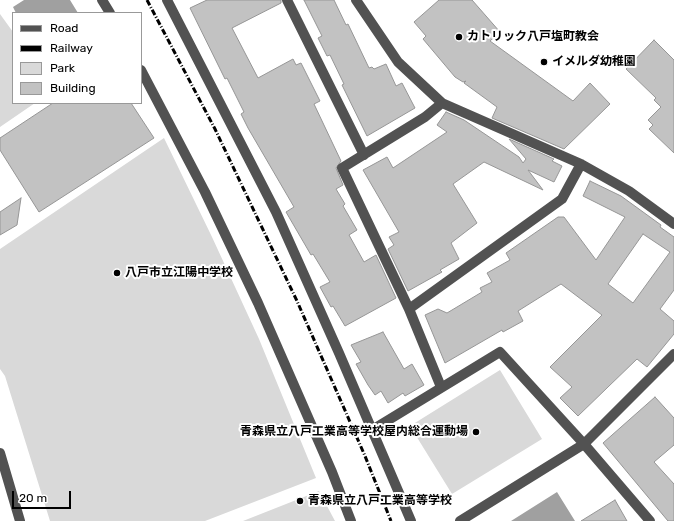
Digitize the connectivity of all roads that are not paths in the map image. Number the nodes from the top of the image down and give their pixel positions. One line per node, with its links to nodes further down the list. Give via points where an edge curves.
1 (102, 0): 5 (street)
2 (167, 0): 14 (street, via 276,212)
3 (287, 0): 8 (street)
4 (356, 0): 7 (street, via 398,62)
5 (109, 12)
6 (142, 72): 18 (street, via 205,192 258,303)
7 (442, 103): 8 (street, via 425,117); 9 (street)
8 (364, 155): 11 (street, via 342,168)
9 (581, 164): 10 (street, via 630,191); 11 (street, via 562,199)
10 (674, 224)
11 (409, 309): 13 (street)
12 (674, 354): 15 (street)
13 (441, 387): 14 (street); 15 (street, via 500,352)
14 (372, 430): 19 (street)
15 (584, 444): 20 (street); 21 (street)
16 (0, 453): 17 (street)
17 (20, 521)
18 (351, 521)
19 (411, 521)
20 (460, 521)
21 (650, 521)

